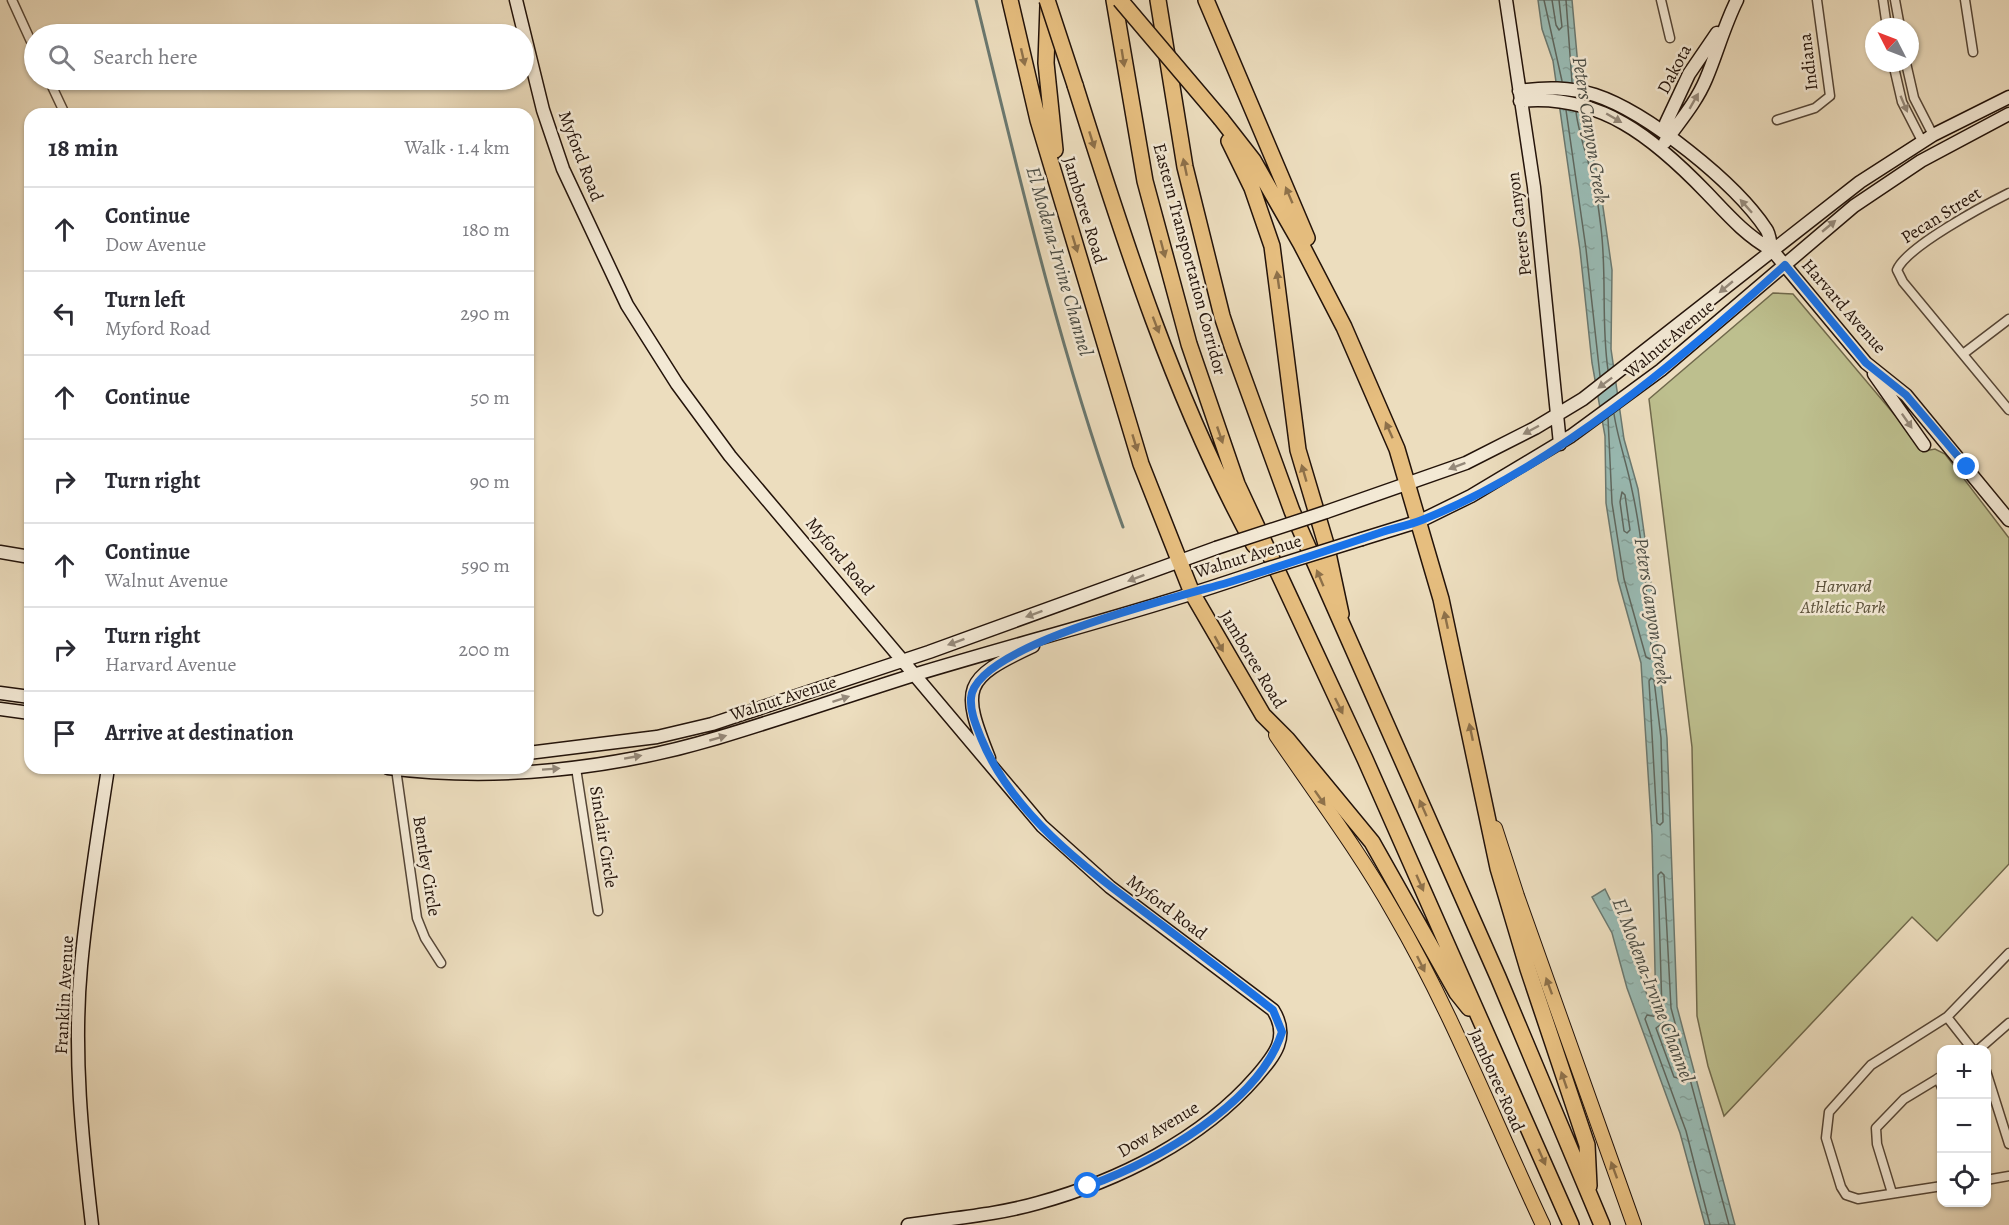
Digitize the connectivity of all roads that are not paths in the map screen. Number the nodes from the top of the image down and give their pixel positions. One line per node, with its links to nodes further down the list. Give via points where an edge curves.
1 (12, 0): 21 (street)
2 (516, 0): 20 (main road, Myford Road)
3 (1010, 0): 41 (highway, Jamboree Road, one-way to 41, via 1038,120)
4 (1048, 0): 41 (highway, via 1046,63); 61 (highway, one-way to 61, bridge, via 1122,230 1176,376 1246,531)
5 (1114, 0): 61 (highway, Eastern Transportation Corridor, one-way to 61, via 1145,181 1189,344 1237,484)
6 (1120, 0): 35 (highway, bridge)
7 (1158, 0): 60 (highway, Eastern Transportation Corridor, one-way to 7, via 1292,511 1222,316 1185,168)
8 (1206, 0): 45 (highway, one-way to 8)
9 (1506, 0): 31 (main road, Peters Canyon)
10 (1661, 0): 22 (street)
11 (1737, 0): 19 (main road, Dakota)
12 (1817, 0): 36 (street, Indiana, via 1830,96 1815,108)
13 (1882, 0): 17 (street)
14 (1895, 0): 16 (street)
15 (1965, 0): 23 (street)
16 (1898, 14): 17 (street); 18 (street)
17 (1885, 16)
18 (1899, 18)
19 (1725, 22): 24 (main road, Dakota); 28 (main road, Dakota)
20 (522, 24)
21 (24, 26)
22 (1670, 38)
23 (1973, 52)
24 (1692, 70): 28 (main road); 37 (main road, Dakota, via 1666,123)
25 (1895, 72): 38 (street, one-way to 38, via 1902,102)
26 (1908, 72): 38 (street)
27 (534, 73): 62 (main road, Myford Road, via 563,168 627,305 677,384 730,456)
28 (1707, 75): 37 (main road, Dakota, one-way to 28, via 1689,110)
29 (54, 90): 33 (street)
30 (1543, 93): 31 (main road, Harvard Avenue); 37 (main road, Harvard Avenue, via 1565,88 1593,94 1634,111); 39 (main road, Harvard Avenue, one-way to 39, via 1613,116)
31 (1519, 96): 49 (main road, Peters Canyon, via 1533,187)
32 (2009, 97): 38 (main road, Walnut Avenue)
33 (62, 108)
34 (2009, 114): 43 (main road, Walnut Avenue, one-way to 34, via 1830,225 1888,183)
35 (1221, 119): 45 (highway, via 1253,160); 60 (highway, one-way to 35, via 1336,583 1298,450 1272,246 1252,188)
36 (1777, 120)
37 (1669, 136): 39 (main road, Dakota); 42 (main road, Harvard Avenue, one-way to 37, via 1767,230 1738,197)
38 (1928, 138): 42 (main road, Walnut Avenue, via 1852,188)
39 (1660, 150): 42 (main road, Harvard Avenue, via 1754,240)
40 (2009, 193): 46 (street, Pecan Street, via 1904,257 1897,270)
41 (1062, 199): 57 (highway, Jamboree Road, one-way to 57, via 1142,464)
42 (1772, 250): 43 (main road, Harvard Avenue); 49 (main road, Walnut Avenue, one-way to 49, via 1623,370)
43 (1785, 265): 47 (main road, Harvard Avenue); 50 (main road, Walnut Avenue, via 1628,396)
44 (2009, 319): 46 (street)
45 (1344, 327): 52 (highway, one-way to 45)
46 (1963, 354): 48 (street)
47 (1866, 363): 51 (main road, one-way to 51); 54 (main road, Harvard Avenue, via 1906,395)
48 (2009, 410)
49 (1557, 415): 50 (main road, Peters Canyon); 52 (main road, Walnut Avenue, one-way to 52, via 1466,463)
50 (1560, 444): 53 (main road, Walnut Avenue, via 1504,478)
51 (1924, 445)
52 (1409, 484): 53 (highway); 57 (main road, Walnut Avenue, bridge)
53 (1420, 520): 58 (main road, Walnut Avenue, bridge); 75 (highway, one-way to 53, via 1442,599)
54 (2009, 520)
55 (0, 552): 56 (main road)
56 (24, 556)
57 (1178, 562): 58 (highway, Jamboree Road); 62 (main road, Walnut Avenue, one-way to 62)
58 (1192, 592): 59 (main road, Walnut Avenue); 68 (highway, Jamboree Road, one-way to 68)
59 (1072, 628): 63 (main road, Walnut Avenue); 70 (main road, via 1011,656 976,682 971,709)
60 (1343, 632): 92 (highway, one-way to 60, via 1498,977)
61 (1314, 653): 81 (highway, Jamboree Road, one-way to 81)
62 (902, 661): 63 (main road, Myford Road); 69 (main road, Walnut Avenue, via 712,724 657,737)
63 (914, 675): 70 (main road, Myford Road); 71 (main road, Walnut Avenue, one-way to 63, via 716,739)
64 (0, 693): 65 (main road)
65 (24, 696)
66 (0, 709): 67 (main road)
67 (24, 712)
68 (1263, 715): 81 (highway, via 1372,842 1457,993); 95 (main road, Jamboree Road, one-way to 95, via 1395,914)
69 (534, 752)
70 (993, 767): 82 (main road, Myford Road, via 1059,842 1110,887 1273,1010)
71 (576, 768): 72 (main road, Walnut Avenue, one-way to 71); 76 (street, Sinclair Circle)
72 (534, 770)
73 (107, 774): 93 (main road, Franklin Avenue, via 79,992 80,1111)
74 (393, 774): 78 (street, Bentley Circle, via 417,918)
75 (1483, 786): 92 (highway, one-way to 75, via 1587,1145 1502,879); 98 (main road, one-way to 75, via 1517,897)
76 (598, 911)
77 (2009, 953): 79 (street)
78 (441, 963)
79 (1947, 1017): 83 (street); 91 (street, via 1871,1065 1829,1112 1826,1138 1840,1187 1850,1198 1858,1199)
80 (2009, 1023): 84 (street)
81 (1482, 1025): 96 (highway, Jamboree Road, one-way to 96)
82 (1282, 1032): 94 (main road, Dow Avenue, via 1278,1045 1238,1098 1140,1163 1104,1181 1038,1203)
83 (1969, 1045)
84 (1984, 1045)
85 (1937, 1079): 91 (street, via 1904,1099 1876,1128)
86 (1991, 1087): 87 (street)
87 (2009, 1144)
88 (2009, 1176): 89 (street)
89 (1991, 1179)
90 (1937, 1187): 91 (street)
91 (1892, 1193)
92 (1590, 1198): 97 (highway)
93 (92, 1225)
94 (908, 1225)
95 (1543, 1225)
96 (1571, 1225)
97 (1602, 1225)
98 (1634, 1225)

